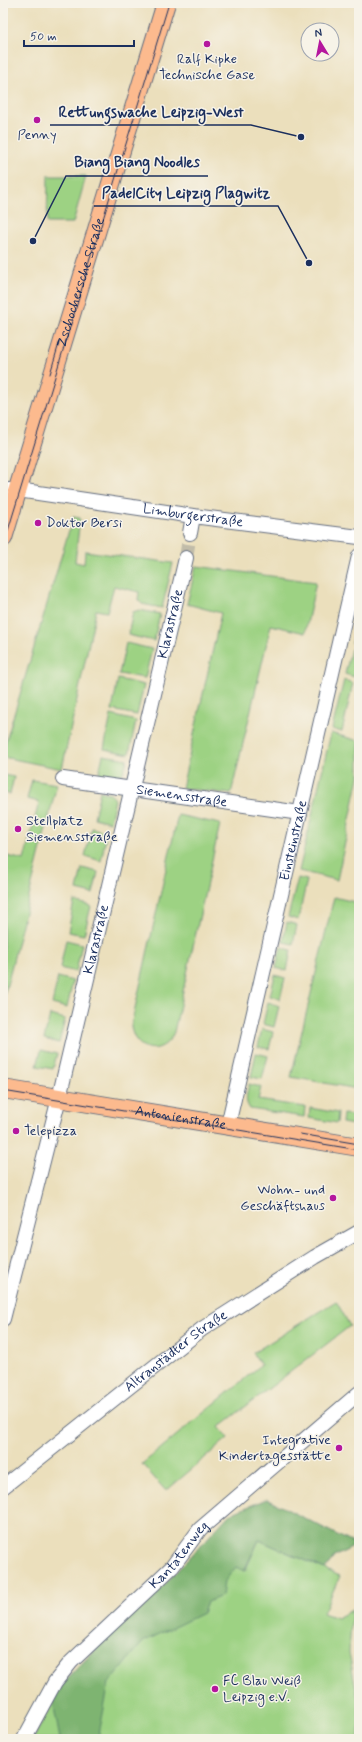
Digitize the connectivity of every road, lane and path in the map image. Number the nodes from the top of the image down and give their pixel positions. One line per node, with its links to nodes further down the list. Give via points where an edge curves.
1 (166, 3): 2 (main road, Zschochersche Straße)
2 (10, 490): 3 (street, Limburgerstraße); 6 (main road, Zschochersche Straße)
3 (193, 516): 4 (street); 5 (street, Limburgerstraße)
4 (190, 533)
5 (359, 537)
6 (3, 538)
7 (359, 556): 11 (street, Einsteinstraße)
8 (186, 558): 10 (street, Klarastraße)
9 (63, 779): 10 (street, Siemensstraße)
10 (132, 790): 11 (street, Siemensstraße); 13 (street, Klarastraße)
11 (300, 813): 14 (street, Einsteinstraße)
12 (3, 1088): 13 (main road, Antonienstraße)
13 (59, 1098): 14 (main road, Antonienstraße); 17 (street, Klarastraße)
14 (228, 1126): 15 (main road, Antonienstraße)
15 (359, 1147)
16 (359, 1232): 19 (street, Altranstädter Straße, via 202,1329)
17 (3, 1319)
18 (359, 1393): 20 (street, Kantatenweg, via 200,1529 172,1567 71,1662 55,1682)
19 (3, 1487)
20 (24, 1739)

